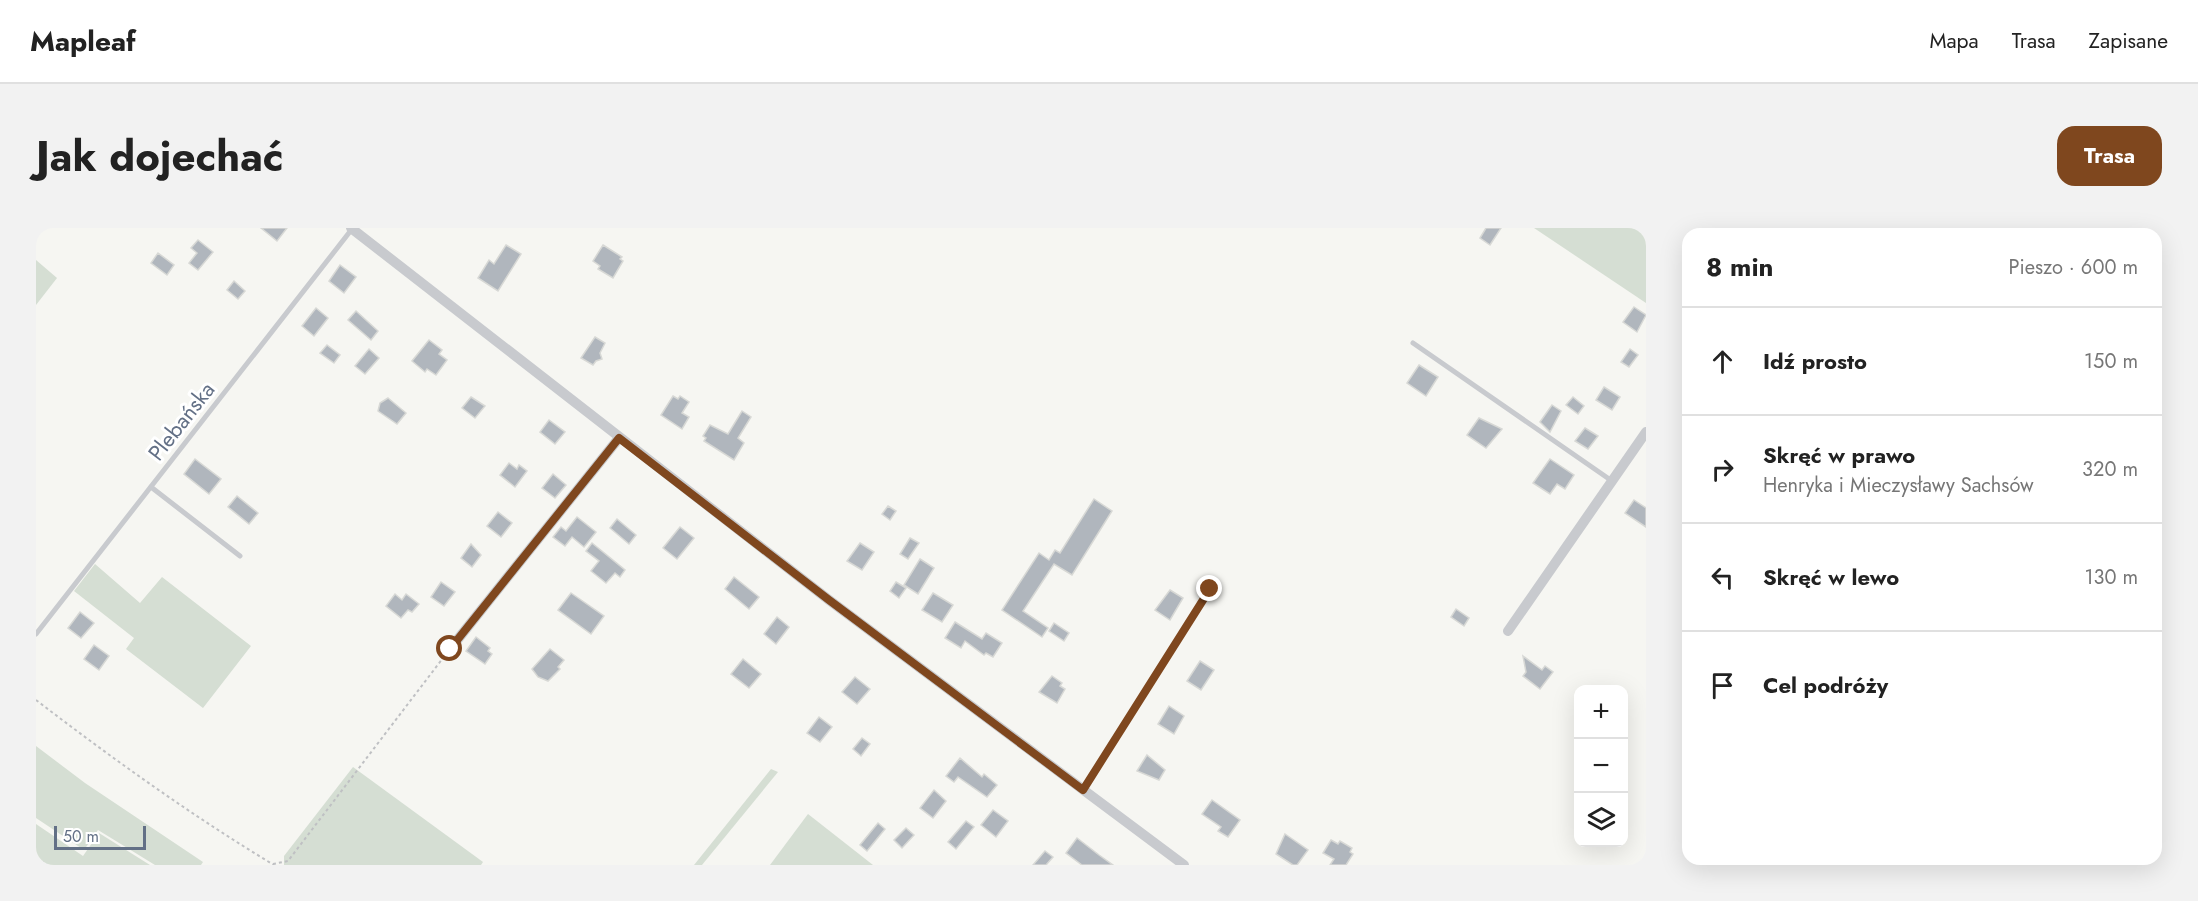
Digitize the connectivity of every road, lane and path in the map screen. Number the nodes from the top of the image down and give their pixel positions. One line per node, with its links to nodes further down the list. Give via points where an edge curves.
1 (351, 229): 4 (street); 6 (lane, Plebańska)
2 (1413, 343): 5 (lane)
3 (1646, 432): 5 (street)
4 (619, 438): 11 (street); 13 (street)
5 (1612, 481): 9 (street)
6 (151, 487): 7 (lane); 10 (lane, Plebańska)
7 (240, 556)
8 (1210, 589): 13 (lane)
9 (1508, 631)
10 (36, 634)
11 (450, 649): 16 (path, via 288,861)
12 (36, 700): 16 (path, via 114,760)
13 (1083, 790): 17 (street)
14 (36, 858): 15 (path)
15 (47, 865)
16 (273, 865)
17 (1184, 865)

